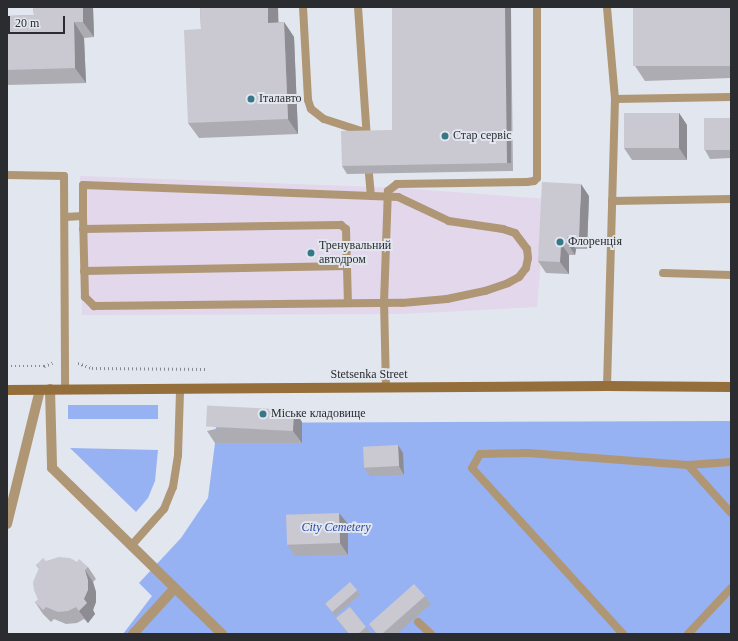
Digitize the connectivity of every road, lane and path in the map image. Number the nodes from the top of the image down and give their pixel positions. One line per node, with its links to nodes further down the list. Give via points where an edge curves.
1 (303, 7): 2 (lane, via 308,100 311,109 324,119 367,136)
2 (358, 7)
3 (607, 7): 6 (lane)
4 (537, 8): 10 (lane, via 537,178 527,182 397,184 388,191)
5 (731, 96): 6 (lane)
6 (615, 99): 12 (lane)
7 (7, 174): 14 (lane, via 64,176)
8 (369, 174): 9 (lane)
9 (371, 196): 10 (lane); 13 (lane, via 83,185)
10 (386, 197): 21 (lane); 21 (lane, via 398,197 449,221 503,229 515,234 527,249 528,258 526,268 519,277 485,291 447,299)
11 (731, 199): 12 (lane)
12 (612, 201): 25 (lane)
13 (83, 216): 14 (lane); 15 (lane)
14 (65, 217): 22 (lane)
15 (84, 229): 16 (lane, via 341,225 346,229); 17 (lane)
16 (347, 266): 17 (lane); 20 (lane)
17 (84, 271): 20 (lane, via 84,297 94,306)
18 (663, 273): 19 (lane)
19 (731, 275)
20 (348, 303): 21 (lane)
21 (384, 303): 27 (lane)
22 (65, 357): 23 (path, via 44,366); 24 (path, via 92,368); 28 (lane)
23 (7, 366)
24 (208, 369)
25 (607, 386): 26 (main road, Stetsenka Street); 27 (main road, Stetsenka Street)
26 (731, 387)
27 (386, 388): 31 (main road, Stetsenka Street)
28 (64, 389): 30 (main road, Stetsenka Street); 31 (main road, Stetsenka Street)
29 (7, 390): 30 (main road, Stetsenka Street)
30 (45, 390): 35 (street); 36 (street, via 52,468)
31 (180, 390): 36 (lane, via 178,455 173,487 164,509)
32 (731, 462): 33 (lane)
33 (688, 465): 34 (lane); 43 (lane, via 528,453 480,454 472,468)
34 (731, 513)
35 (7, 524)
36 (131, 546): 38 (street)
37 (731, 588): 44 (lane)
38 (174, 589): 40 (street); 41 (street)
39 (418, 622): 42 (lane)
40 (133, 634)
41 (222, 634)
42 (431, 634)
43 (623, 634)
44 (688, 634)

